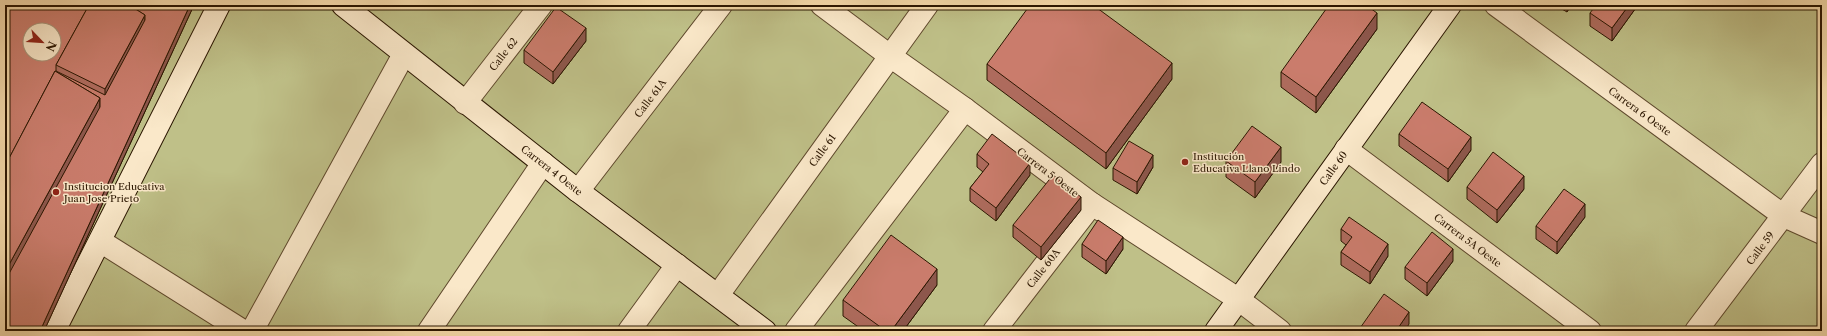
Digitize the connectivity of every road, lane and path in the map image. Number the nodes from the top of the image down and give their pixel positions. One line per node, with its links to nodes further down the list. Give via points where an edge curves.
1 (219, 5): 20 (street)
2 (343, 5): 9 (street, Carrera 4 Oeste)
3 (541, 5): 11 (street, Calle 62)
4 (721, 5): 16 (street, Calle 61A)
5 (822, 5): 10 (street, Carrera 5 Oeste)
6 (927, 5): 10 (street, Calle 61)
7 (1450, 5): 13 (street, Calle 60)
8 (1496, 5): 18 (street, Carrera 6 Oeste)
9 (404, 54): 11 (street, Carrera 4 Oeste); 26 (street)
10 (890, 56): 12 (street, Carrera 5 Oeste); 22 (street, Calle 61)
11 (465, 103): 14 (street, Carrera 4 Oeste)
12 (965, 109): 17 (street, Carrera 5 Oeste); 30 (street)
13 (1346, 149): 23 (street, Calle 60); 34 (street, Carrera 5A Oeste)
14 (543, 163): 16 (street, Carrera 4 Oeste); 27 (street)
15 (1822, 164): 18 (street, Calle 59)
16 (578, 191): 21 (street, Carrera 4 Oeste)
17 (1092, 204): 23 (street, Carrera 5 Oeste); 31 (street, Calle 60A)
18 (1784, 216): 19 (street); 35 (street, Calle 59)
19 (1822, 233)
20 (100, 241): 24 (street); 25 (street)
21 (678, 265): 22 (street, Carrera 4 Oeste); 28 (street)
22 (718, 295): 29 (street, Carrera 4 Oeste)
23 (1238, 300): 32 (street, Calle 60); 33 (street, Carrera 5 Oeste)
24 (54, 331)
25 (243, 331)
26 (252, 331)
27 (429, 331)
28 (629, 331)
29 (765, 331)
30 (796, 331)
31 (994, 331)
32 (1216, 331)
33 (1280, 331)
34 (1590, 331)
35 (1696, 331)

